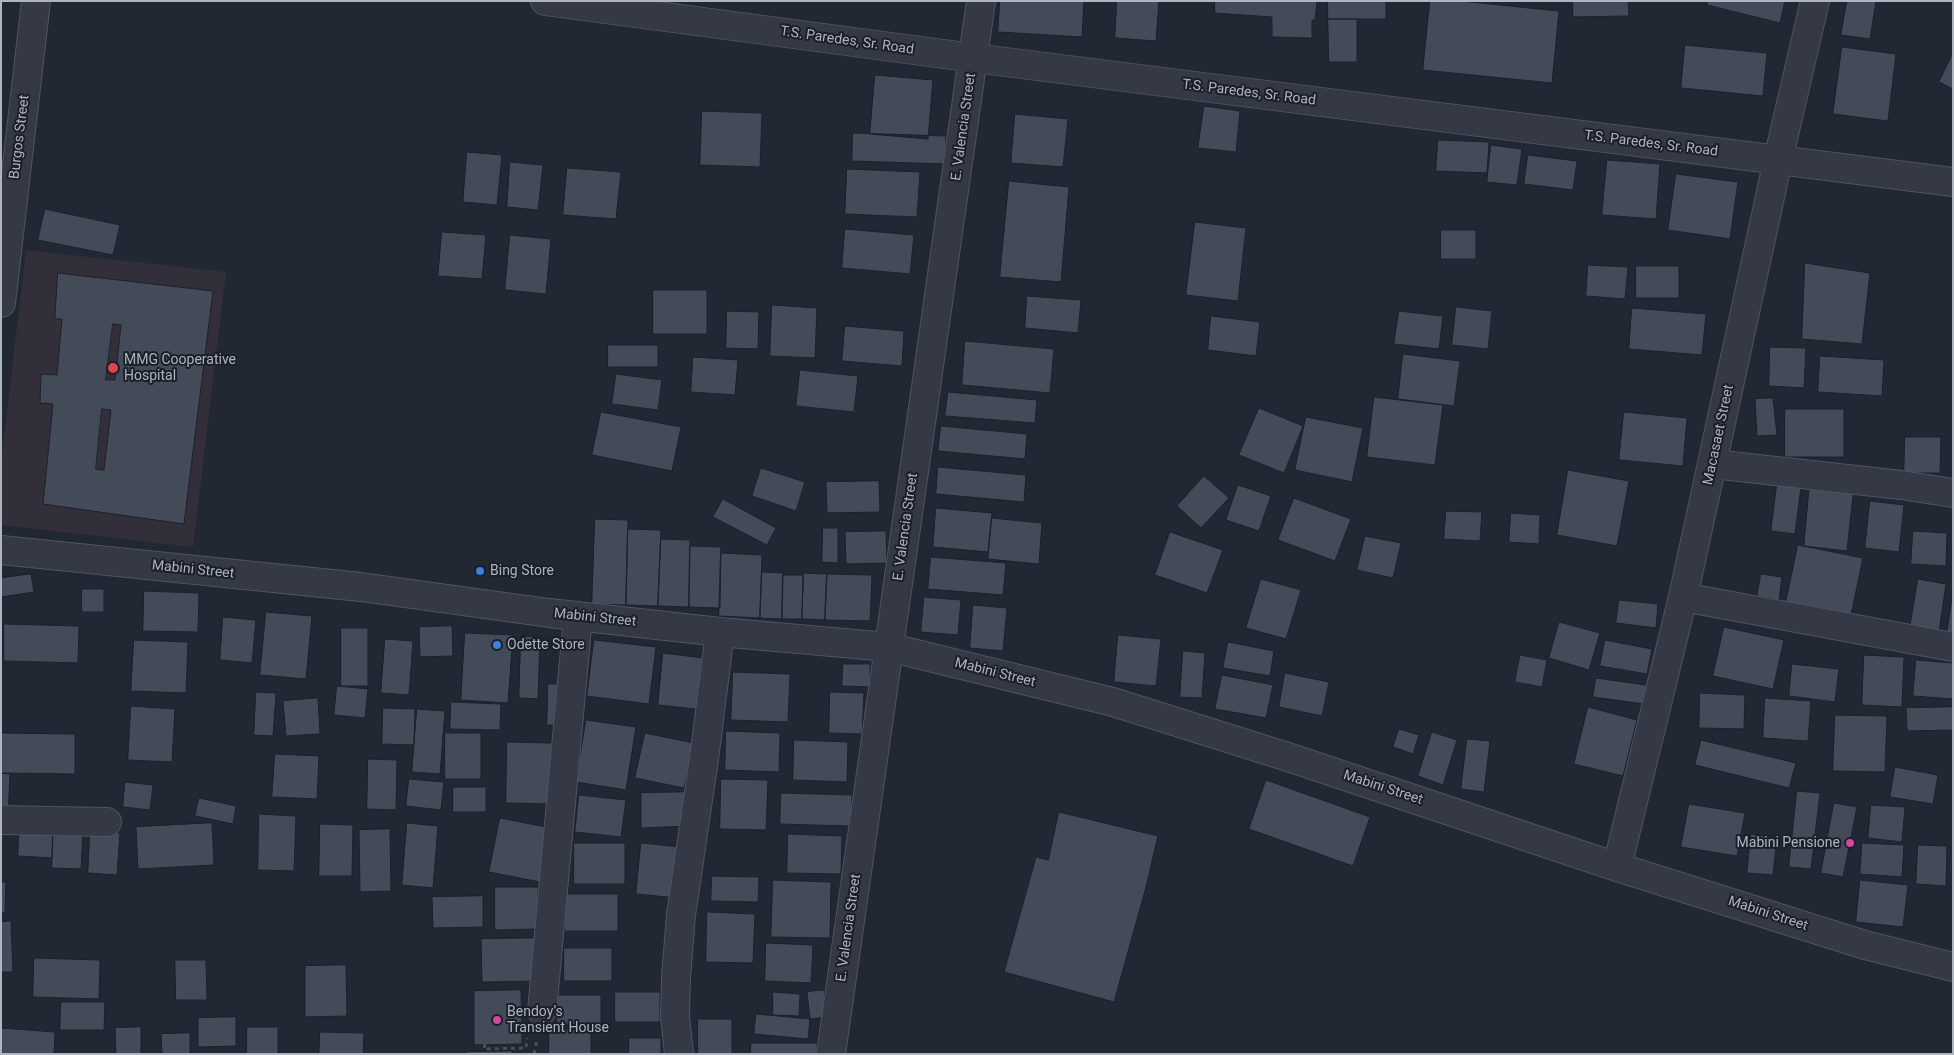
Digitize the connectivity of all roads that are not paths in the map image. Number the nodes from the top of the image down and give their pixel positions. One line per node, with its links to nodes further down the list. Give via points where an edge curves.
1 (36, 1): 8 (street, Burgos Street)
2 (545, 1): 5 (street, T.S. Paredes, Sr. Road)
3 (981, 1): 5 (street, E. Valencia Street)
4 (1815, 1): 6 (street, Macasaet Street)
5 (974, 58): 6 (street, T.S. Paredes, Sr. Road); 15 (street, E. Valencia Street)
6 (1778, 160): 7 (street, T.S. Paredes, Sr. Road); 9 (street, Macasaet Street)
7 (1953, 182)
8 (1, 303)
9 (1713, 464): 10 (street); 12 (street, Macasaet Street)
10 (1953, 493)
11 (1, 550): 13 (street, Mabini Street, via 361,587)
12 (1683, 597): 16 (street); 19 (street, Macasaet Street)
13 (578, 616): 14 (street, Mabini Street); 21 (street)
14 (720, 632): 15 (street, Mabini Street); 22 (street, via 681,915 675,1016)
15 (888, 647): 19 (street, Mabini Street, via 1113,702); 23 (street, E. Valencia Street)
16 (1953, 647)
17 (1, 820): 18 (street)
18 (107, 822)
19 (1617, 867): 20 (street, Mabini Street, via 1865,945)
20 (1953, 967)
21 (542, 1011)
22 (679, 1054)
23 (831, 1054)

